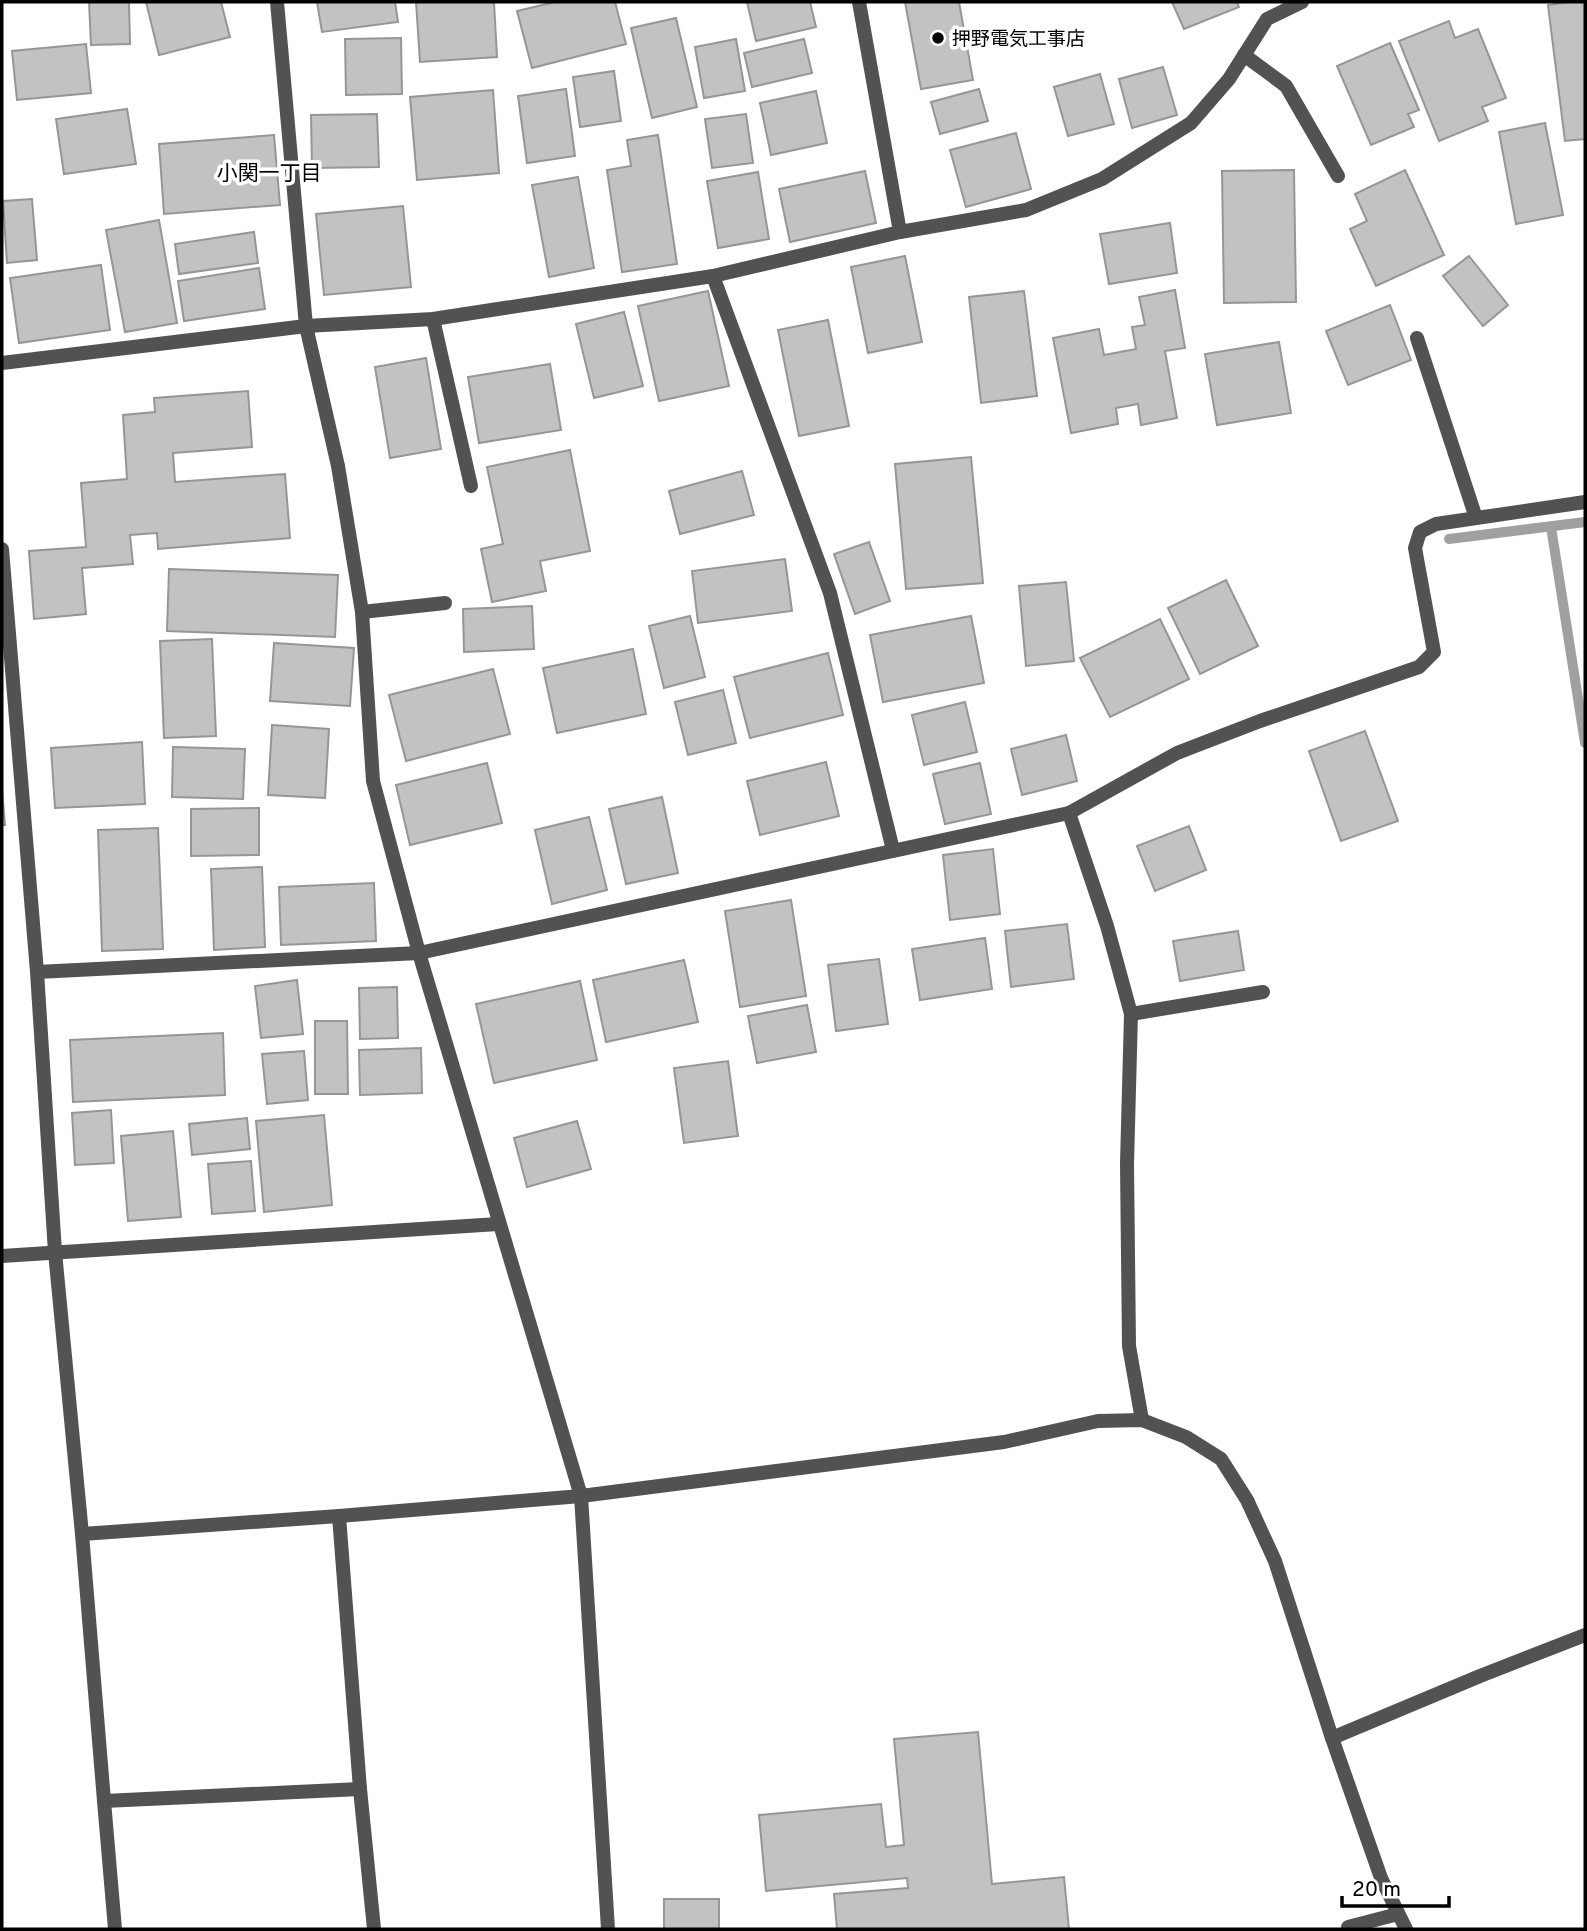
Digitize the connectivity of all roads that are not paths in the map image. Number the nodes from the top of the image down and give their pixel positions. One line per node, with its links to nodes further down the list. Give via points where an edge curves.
1 (276, 2): 9 (street)
2 (859, 2): 6 (street)
3 (1302, 2): 4 (street, via 1267,19)
4 (1244, 55): 5 (street, via 1286,86); 6 (street, via 1191,123 1102,179 1026,210)
5 (1338, 176)
6 (900, 232): 7 (street)
7 (713, 276): 8 (street); 19 (street, via 830,593)
8 (433, 319): 9 (street); 12 (street)
9 (306, 326): 11 (street); 17 (street, via 338,466)
10 (1417, 338): 14 (street)
11 (2, 363)
12 (471, 486)
13 (1585, 502): 14 (street)
14 (1476, 518): 18 (street, via 1436,524 1420,532 1415,548 1434,652 1419,667 1177,753)
15 (2, 549): 21 (street)
16 (445, 603): 17 (street)
17 (362, 612): 20 (street, via 373,780)
18 (1069, 813): 19 (street); 23 (street, via 1107,926)
19 (893, 850): 20 (street)
20 (419, 953): 21 (street); 24 (street)
21 (37, 972): 25 (street)
22 (1263, 992): 23 (street)
23 (1130, 1014): 27 (street, via 1129,1346)
24 (498, 1224): 25 (street); 28 (street)
25 (55, 1252): 26 (street); 30 (street)
26 (2, 1256)
27 (1142, 1420): 28 (street, via 1098,1421 1004,1442); 32 (street, via 1186,1437 1221,1459 1247,1500 1275,1560)
28 (581, 1496): 29 (street); 39 (street)
29 (340, 1516): 30 (street); 33 (street)
30 (82, 1534): 34 (street)
31 (1585, 1635): 32 (street)
32 (1332, 1738): 35 (street)
33 (360, 1789): 34 (street); 38 (street)
34 (104, 1801): 37 (street)
35 (1398, 1914): 36 (street); 40 (street)
36 (1348, 1927)
37 (115, 1929)
38 (374, 1929)
39 (608, 1929)
40 (1406, 1929)

